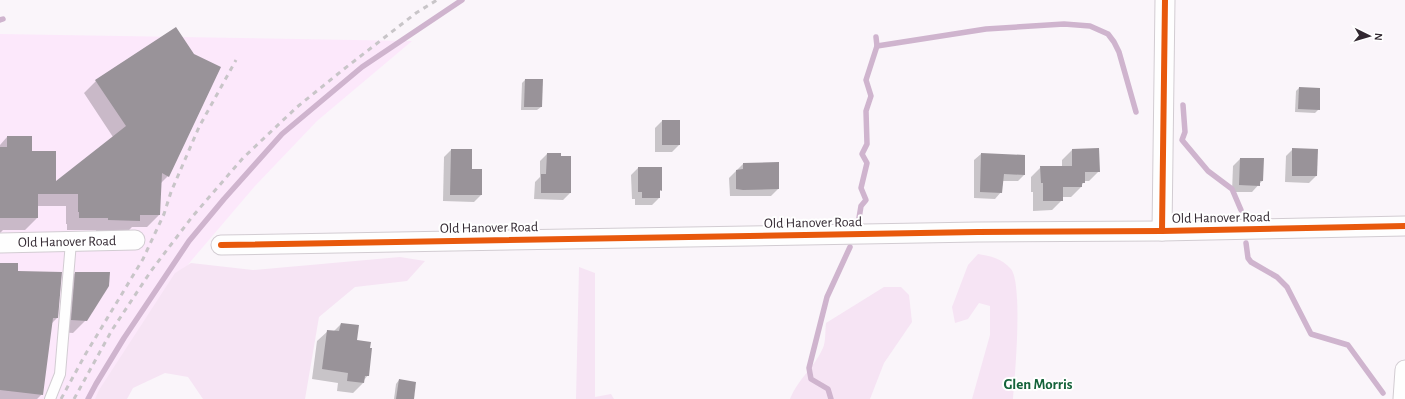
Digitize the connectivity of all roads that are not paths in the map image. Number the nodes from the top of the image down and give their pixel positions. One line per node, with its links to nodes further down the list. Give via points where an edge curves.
1 (1164, 0): 3 (street)
2 (1405, 226): 3 (street, Old Hanover Road)
3 (1162, 231): 7 (street, Old Hanover Road)
4 (134, 240): 5 (street, Old Hanover Road)
5 (71, 242): 6 (street, Old Hanover Road); 9 (lane, via 60,374)
6 (0, 243)
7 (221, 244)
8 (1405, 370): 10 (street)
9 (50, 399)
10 (1403, 399)

